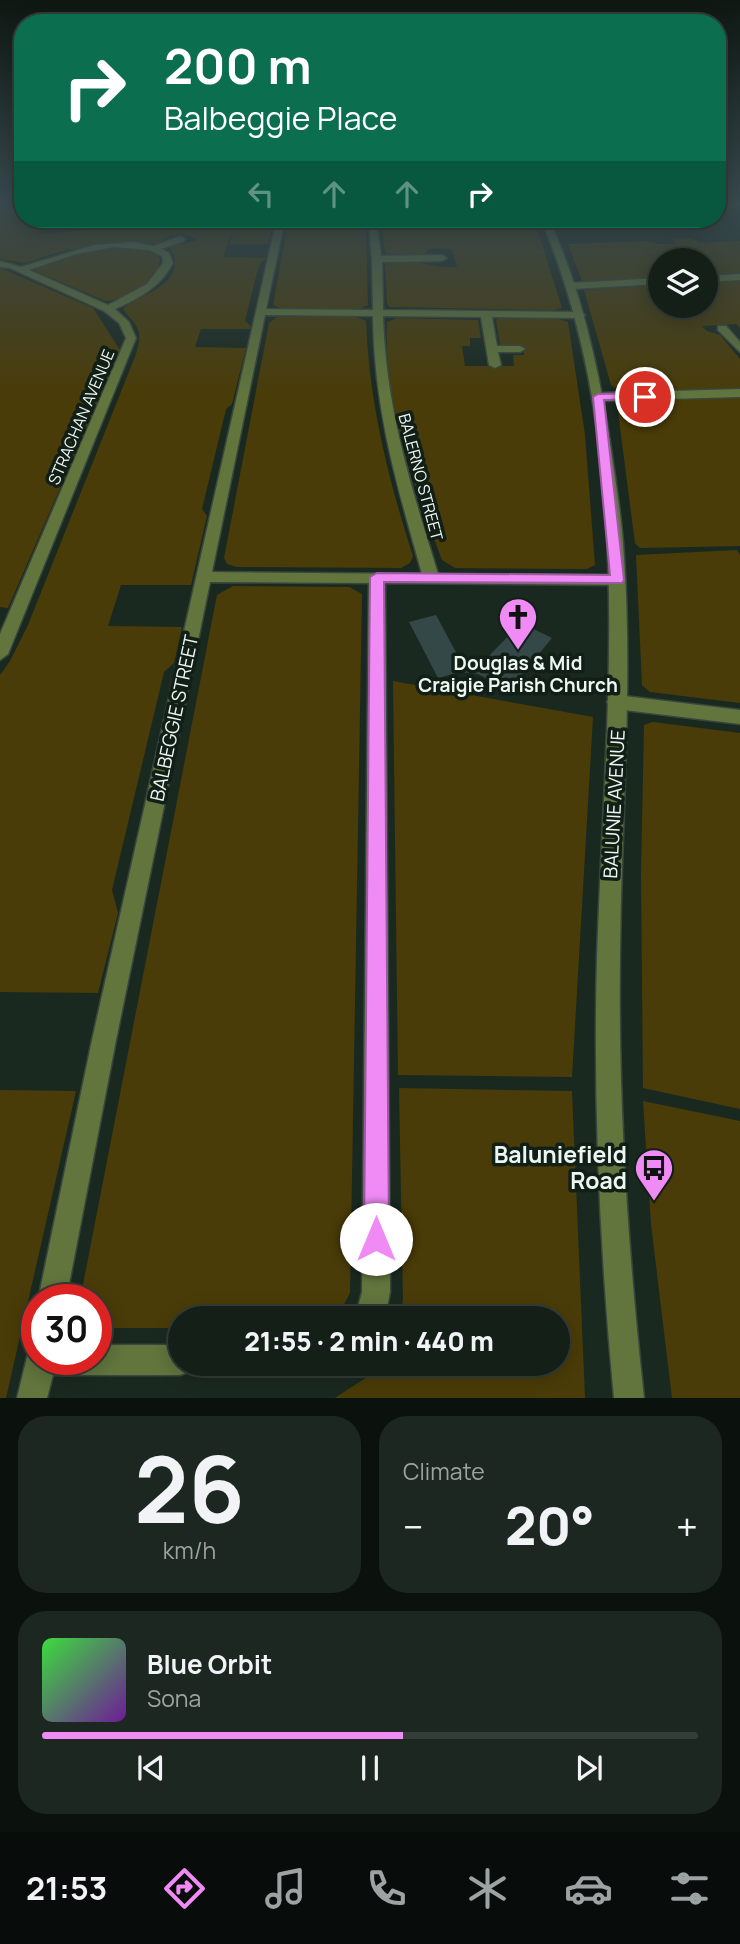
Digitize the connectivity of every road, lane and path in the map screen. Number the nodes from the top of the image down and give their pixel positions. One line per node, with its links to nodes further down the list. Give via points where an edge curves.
1 (4, 265): 7 (street, STRACHAN AVENUE)
2 (35, 265): 7 (street)
3 (167, 265): 12 (street, via 138,295)
4 (271, 265): 13 (street, BALBEGGIE STREET)
5 (377, 265): 14 (street, BALERNO STREET)
6 (562, 265): 11 (street, BALUNIE AVENUE)
7 (21, 270): 12 (street, STRACHAN AVENUE)
8 (740, 277): 9 (street)
9 (718, 278)
10 (648, 282): 11 (street)
11 (570, 286): 16 (street, BALUNIE AVENUE)
12 (108, 309): 28 (street, STRACHAN AVENUE, via 129,328 128,349)
13 (261, 312): 14 (street); 24 (street, BALBEGGIE STREET)
14 (377, 313): 15 (street); 26 (street, BALERNO STREET, via 379,366 393,446)
15 (486, 314): 16 (street); 18 (street)
16 (580, 315): 23 (street, BALUNIE AVENUE)
17 (722, 328): 20 (street)
18 (492, 349): 19 (street); 21 (street)
19 (520, 349)
20 (740, 349)
21 (495, 365)
22 (740, 393): 23 (street)
23 (598, 397): 27 (street, BALUNIE AVENUE)
24 (205, 577): 25 (street); 31 (street, BALBEGGIE STREET)
25 (377, 577): 26 (street); 32 (street)
26 (431, 577): 27 (street)
27 (617, 580): 29 (street, BALUNIE AVENUE)
28 (0, 654)
29 (616, 702): 30 (street); 37 (street, BALUNIE AVENUE, via 607,1088 617,1295)
30 (740, 717)
31 (55, 1284)
32 (373, 1306)
33 (112, 1360): 34 (street)
34 (168, 1360)
35 (37, 1375): 36 (street)
36 (32, 1398)
37 (629, 1398)

